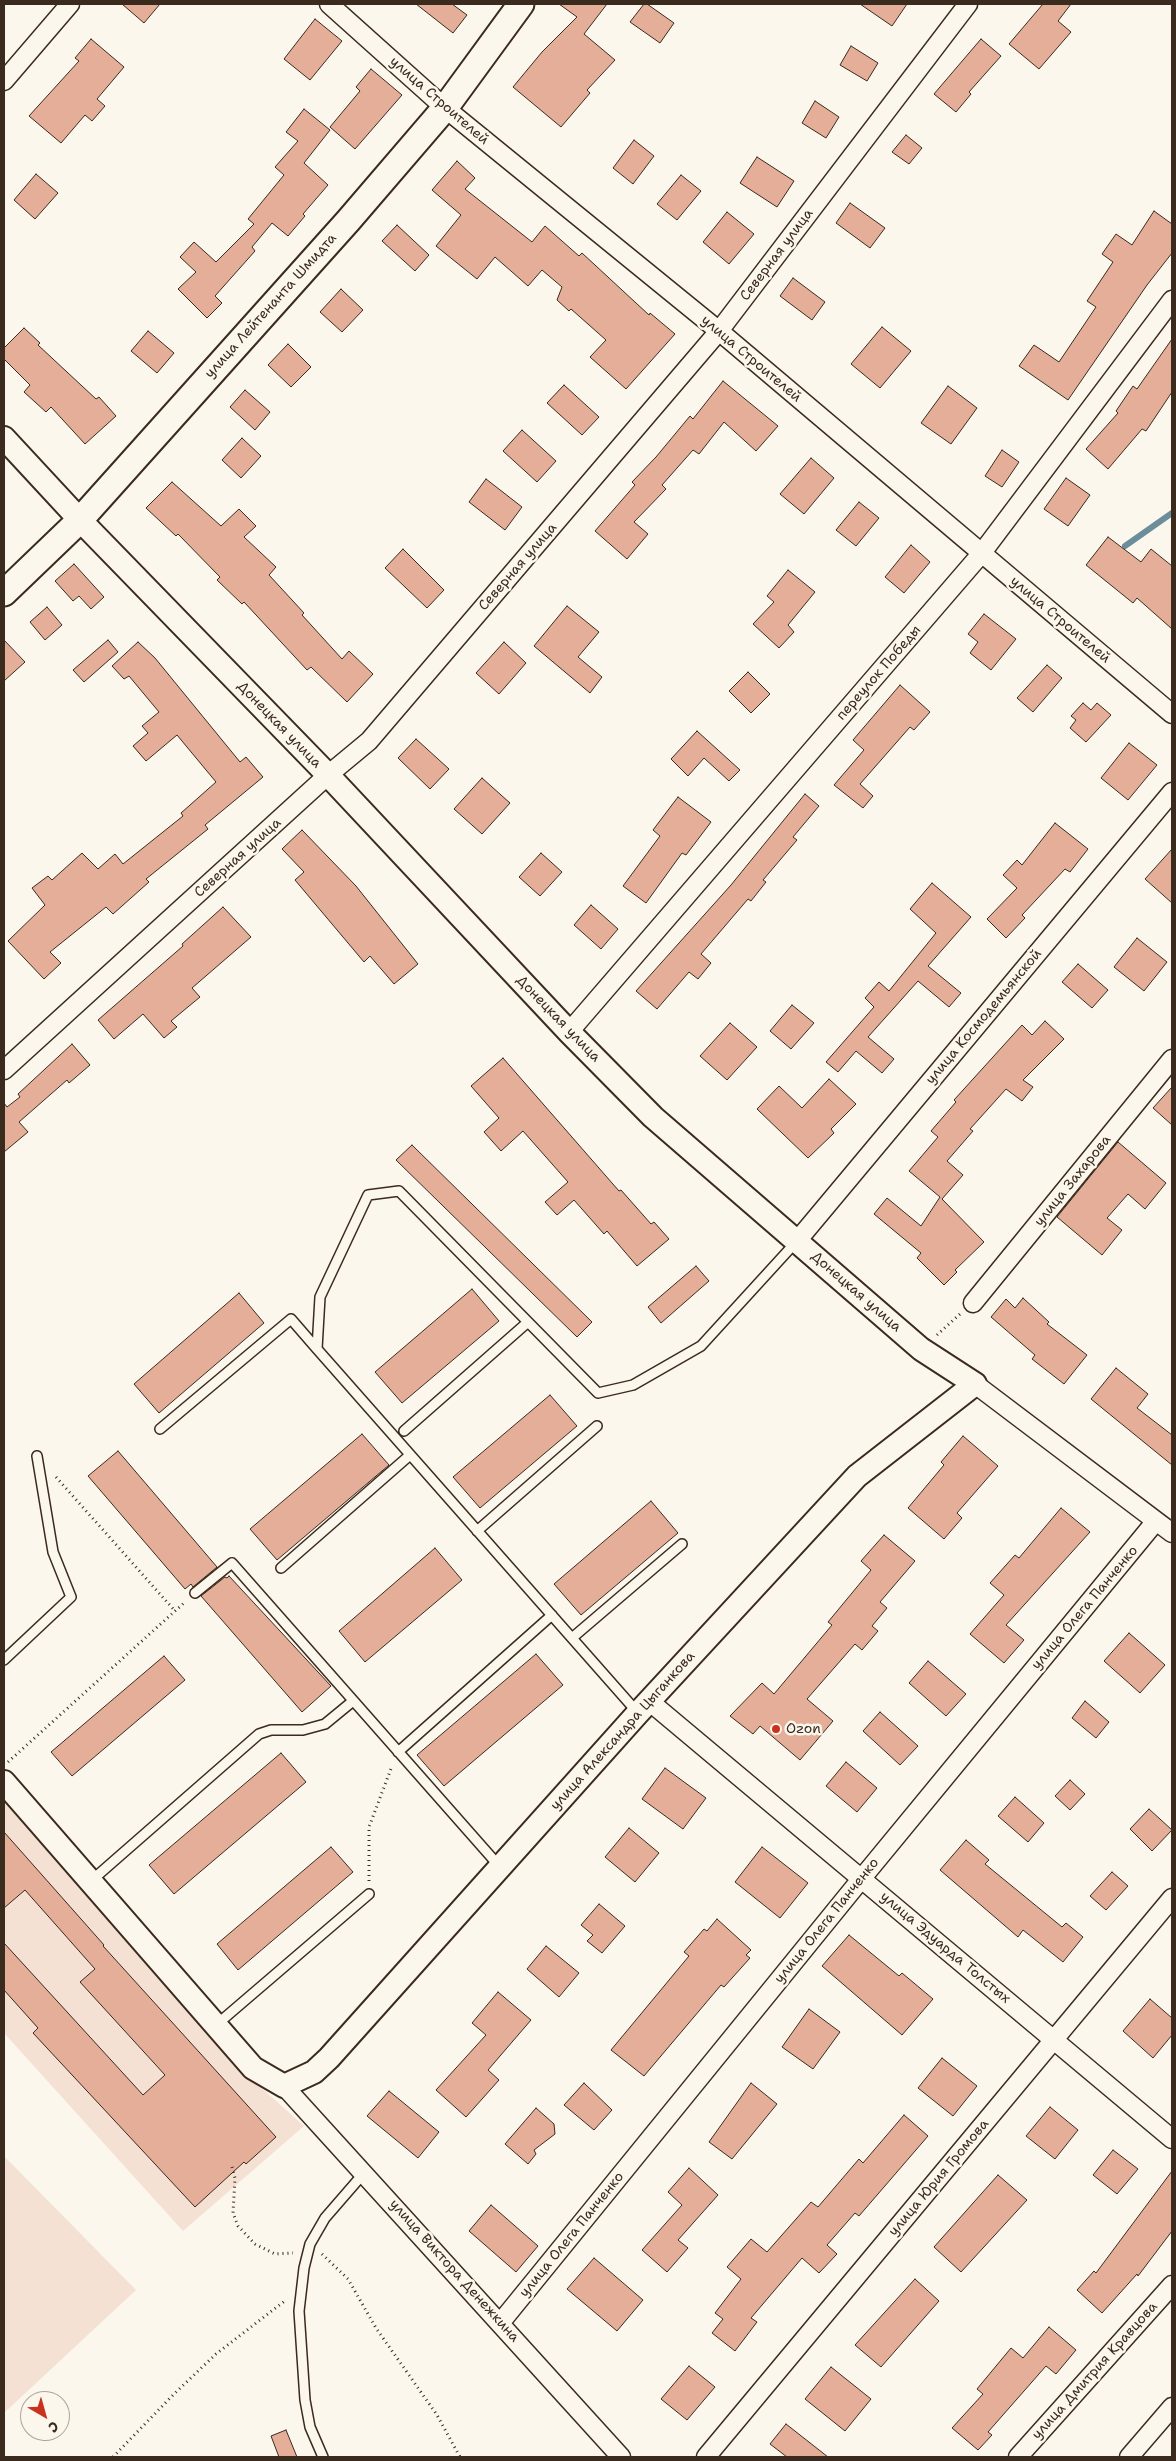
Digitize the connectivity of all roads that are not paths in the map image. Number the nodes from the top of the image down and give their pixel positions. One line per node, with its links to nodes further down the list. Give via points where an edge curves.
1 (70, 4): 5 (street)
2 (329, 4): 6 (street, улица Строителей)
3 (521, 4): 6 (main road, улица Лейтенанта Шмидта)
4 (968, 4): 8 (street, Северная улица)
5 (4, 81)
6 (445, 108): 8 (street, улица Строителей); 10 (main road, улица Лейтенанта Шмидта)
7 (1172, 300): 11 (street, переулок Победы)
8 (719, 331): 11 (street, улица Строителей); 14 (street, Северная улица, via 369,741)
9 (4, 438): 10 (street, Донецкая улица)
10 (80, 520): 12 (main road, улица Лейтенанта Шмидта); 14 (street, Донецкая улица)
11 (981, 554): 13 (street, улица Строителей); 16 (street, переулок Победы)
12 (4, 593)
13 (1172, 714)
14 (328, 775): 16 (street, Донецкая улица); 18 (street, Северная улица)
15 (1172, 792): 19 (street, улица Космодемьянской)
16 (569, 1032): 19 (street, Донецкая улица, via 653,1117)
17 (1172, 1059): 20 (street, улица Захарова)
18 (4, 1070)
19 (796, 1241): 21 (lane, via 701,1346 633,1385 598,1393); 23 (street, Донецкая улица, via 921,1349)
20 (973, 1303)
21 (528, 1322): 22 (lane, via 399,1191 368,1194 320,1297); 26 (lane)
22 (317, 1349): 25 (lane, via 291,1319); 27 (lane)
23 (975, 1384): 29 (street, Донецкая улица); 39 (street, улица Александра Цыганкова, via 857,1476)
24 (597, 1426): 30 (lane)
25 (160, 1429)
26 (404, 1431)
27 (410, 1455): 30 (lane); 33 (lane)
28 (38, 1456): 37 (lane, via 53,1552 71,1597)
29 (1156, 1522): 31 (street, Донецкая улица); 43 (street, улица Олега Панченко)
30 (477, 1531): 35 (lane)
31 (1172, 1533)
32 (682, 1544): 36 (lane)
33 (281, 1568)
34 (195, 1593): 38 (lane, via 232,1563)
35 (552, 1615): 36 (lane); 40 (lane)
36 (572, 1638): 39 (lane)
37 (4, 1660)
38 (353, 1701): 40 (lane); 44 (lane, via 326,1724 303,1730 271,1730 259,1734)
39 (644, 1707): 42 (street, улица Александра Цыганкова); 43 (street, улица Эдуарда Толстых)
40 (398, 1752): 42 (lane)
41 (4, 1782): 44 (street)
42 (501, 1867): 49 (street, улица Александра Цыганкова, via 329,2058 314,2072)
43 (862, 1878): 48 (street, улица Эдуарда Толстых); 53 (street, улица Олега Панченко)
44 (90, 1882): 47 (street)
45 (368, 1894): 47 (lane)
46 (1172, 1898): 48 (street, улица Юрия Громова)
47 (215, 2026): 49 (street, via 253,2068)
48 (1054, 2040): 50 (street, улица Эдуарда Толстых); 58 (street, улица Юрия Громова)
49 (284, 2086): 51 (street, улица Виктора Денежкина)
50 (1172, 2139)
51 (364, 2173): 53 (street, улица Виктора Денежкина); 56 (lane, via 324,2218 309,2247 302,2288 299,2311 305,2400 310,2427)
52 (1172, 2285): 59 (street, улица Дмитрия Кравцова)
53 (501, 2322): 57 (street, улица Виктора Денежкина)
54 (1172, 2407): 55 (street)
55 (1133, 2456)
56 (323, 2457)
57 (621, 2457)
58 (706, 2457)
59 (1018, 2457)

